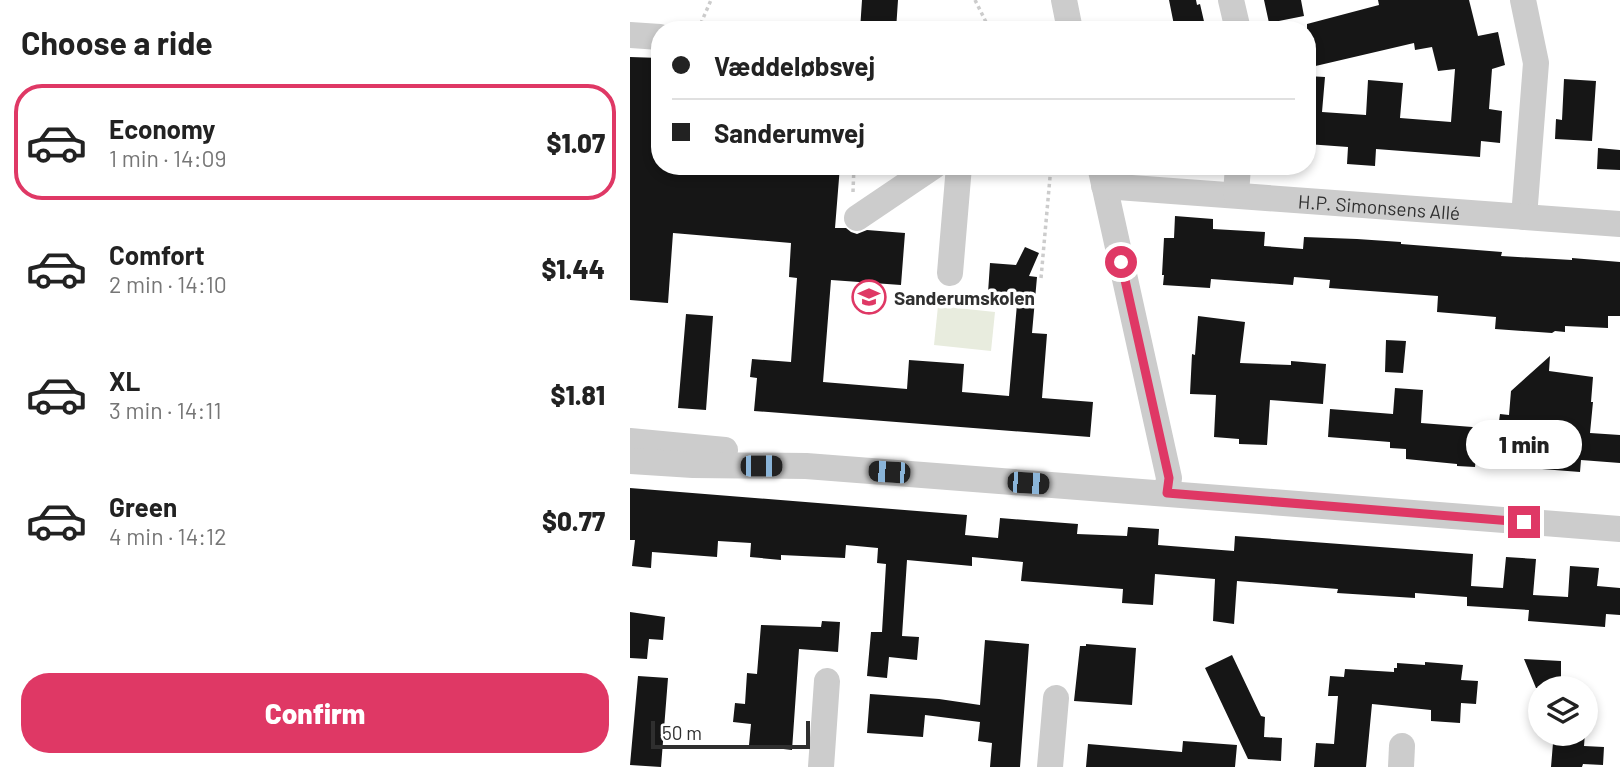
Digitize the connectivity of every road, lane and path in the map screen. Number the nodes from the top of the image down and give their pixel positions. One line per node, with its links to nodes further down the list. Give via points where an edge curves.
1 (711, 0): 6 (path)
2 (975, 0): 7 (path)
3 (1064, 0): 8 (street)
4 (1231, 0): 9 (street)
5 (1523, 0): 18 (street, via 1536,63)
6 (702, 21)
7 (986, 21)
8 (1068, 21)
9 (1236, 21)
10 (630, 35): 11 (street)
11 (651, 36)
12 (921, 175): 19 (street)
13 (958, 175): 21 (street)
14 (1050, 175): 22 (path)
15 (1237, 175): 17 (street)
16 (1102, 176): 17 (street, H.P. Simonsens Allé); 26 (street, via 1169,478)
17 (1236, 194): 18 (street, H.P. Simonsens Allé)
18 (1524, 217): 20 (street, H.P. Simonsens Allé)
19 (857, 218)
20 (1620, 224)
21 (950, 273)
22 (1041, 278)
23 (630, 441): 25 (street, via 739,451)
24 (630, 461): 25 (street)
25 (806, 466): 26 (street)
26 (1167, 493): 27 (street)
27 (1620, 529)
28 (827, 681): 30 (street)
29 (1056, 698): 31 (street)
30 (821, 767)
31 (1051, 767)

